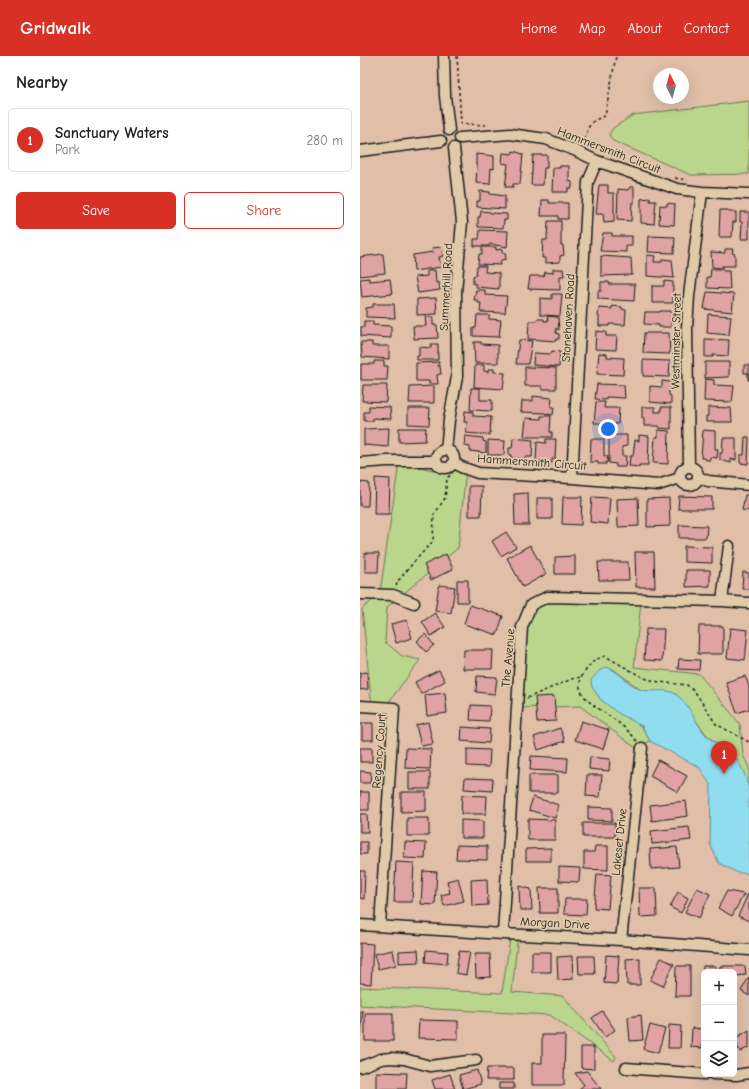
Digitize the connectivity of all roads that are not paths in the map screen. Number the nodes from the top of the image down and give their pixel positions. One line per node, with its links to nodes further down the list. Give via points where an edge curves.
1 (444, 56): 2 (street)
2 (449, 130): 3 (street); 4 (street, via 443,135)
3 (460, 138): 5 (street); 7 (street, Hammersmith Circuit, via 510,134 546,140)
4 (442, 141): 5 (street, via 449,149); 6 (street)
5 (454, 148): 10 (street, Summerhill Road, via 462,222 456,292 457,377)
6 (360, 151)
7 (597, 161): 8 (street, Hammersmith Circuit, via 678,188); 16 (street, Stonehaven Road, via 588,182)
8 (702, 192): 9 (street, Hammersmith Circuit); 14 (street, Westminster Street, via 687,328)
9 (749, 194)
10 (446, 450): 11 (street, via 440,452); 13 (street, via 455,458)
11 (436, 461): 12 (street, Hammersmith Circuit); 13 (street, Hammersmith Circuit, via 445,468)
12 (360, 464)
13 (457, 464): 16 (street, Hammersmith Circuit, via 478,473)
14 (690, 467): 15 (street, via 696,469); 17 (street, via 682,470)
15 (698, 477): 17 (street, via 698,480 687,486); 18 (street, via 708,481)
16 (572, 478): 17 (street, Hammersmith Circuit, via 658,485)
17 (680, 478)
18 (749, 485)
19 (728, 546): 21 (street)
20 (360, 594): 22 (street, via 393,595)
21 (722, 601): 23 (street, The Avenue); 28 (street, The Avenue, via 547,596 531,605 522,627)
22 (414, 603)
23 (749, 603)
24 (360, 706): 27 (street, Regency Court, via 394,708)
25 (642, 748): 29 (street, Lakeset Drive)
26 (360, 925): 27 (street, Morgan Drive)
27 (380, 925): 28 (street, Morgan Drive)
28 (503, 934): 29 (street, Morgan Drive)
29 (621, 940): 30 (street, Morgan Drive)
30 (749, 950)
31 (476, 1060): 32 (street, via 430,1066 391,1058)
32 (360, 1067)
33 (626, 1068): 35 (street)
34 (749, 1073): 36 (street)
35 (701, 1074)
36 (737, 1074)

